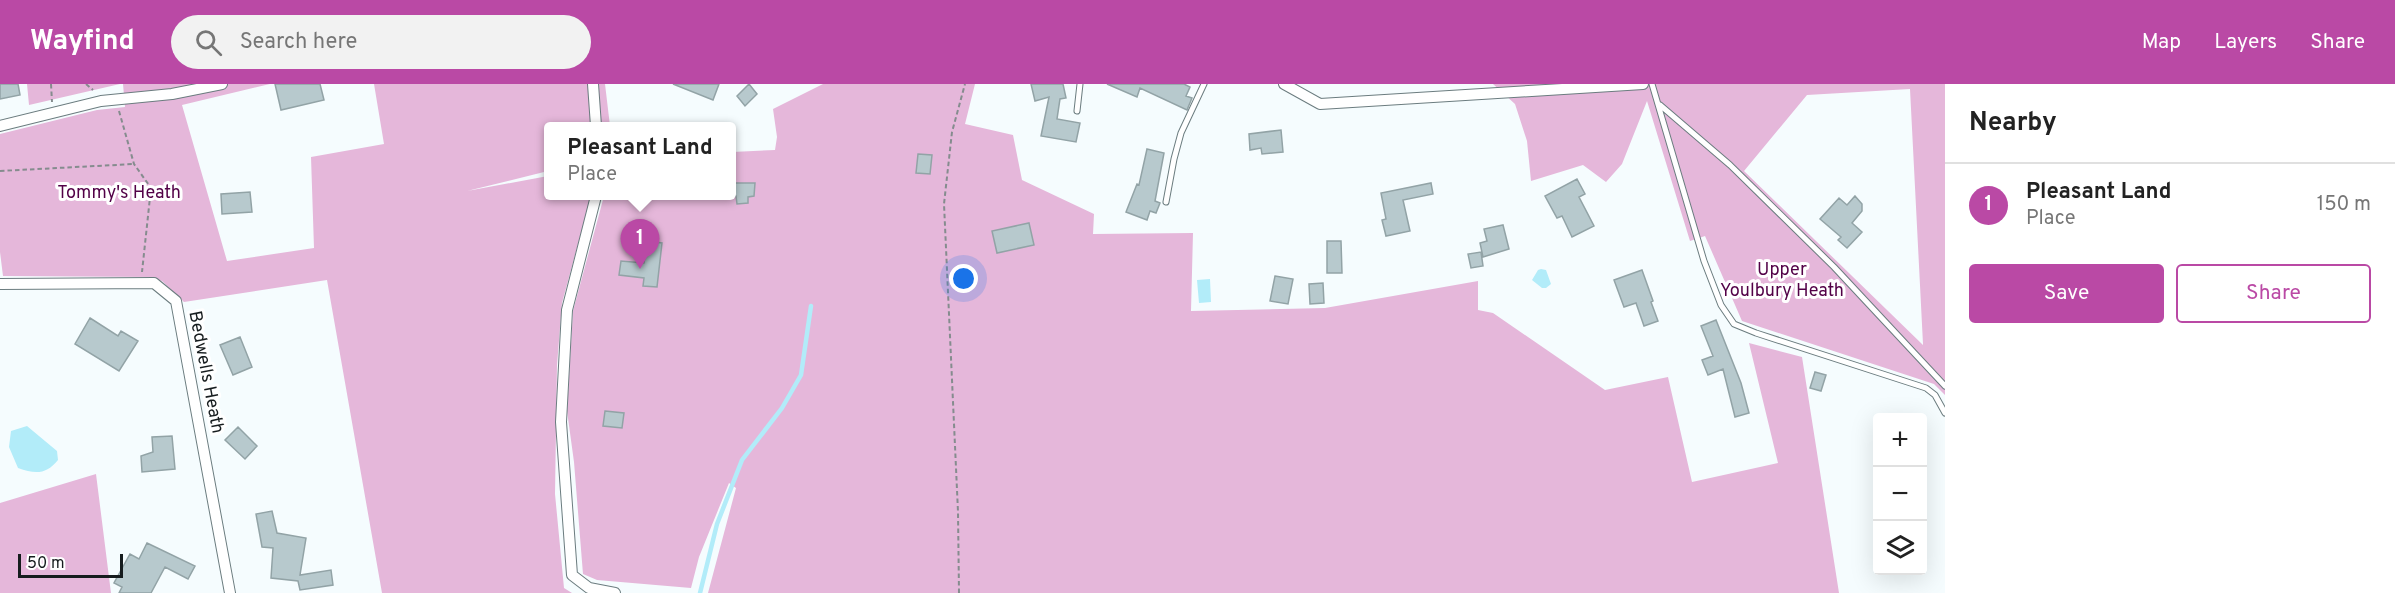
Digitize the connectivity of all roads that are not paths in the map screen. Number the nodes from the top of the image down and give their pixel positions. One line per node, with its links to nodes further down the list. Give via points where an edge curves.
1 (222, 84): 11 (street, via 115,100)
2 (592, 84): 10 (street)
3 (1080, 84): 9 (lane)
4 (1204, 84): 13 (lane, via 1181,133)
5 (1284, 84): 6 (street, via 1320,104)
6 (1643, 84)
7 (1652, 84): 8 (lane)
8 (1659, 104): 15 (lane, via 1730,165 1866,301); 16 (lane, via 1704,261 1721,304 1734,324 1926,388)
9 (1077, 111)
10 (596, 122)
11 (0, 126)
12 (595, 200): 19 (street, via 567,310 561,422 572,575 589,588)
13 (1166, 202)
14 (0, 284): 18 (street, Bedwells Heath, via 154,284 176,301)
15 (1945, 387): 16 (lane)
16 (1935, 395): 17 (lane)
17 (1945, 413)
18 (230, 593)
19 (615, 593)

